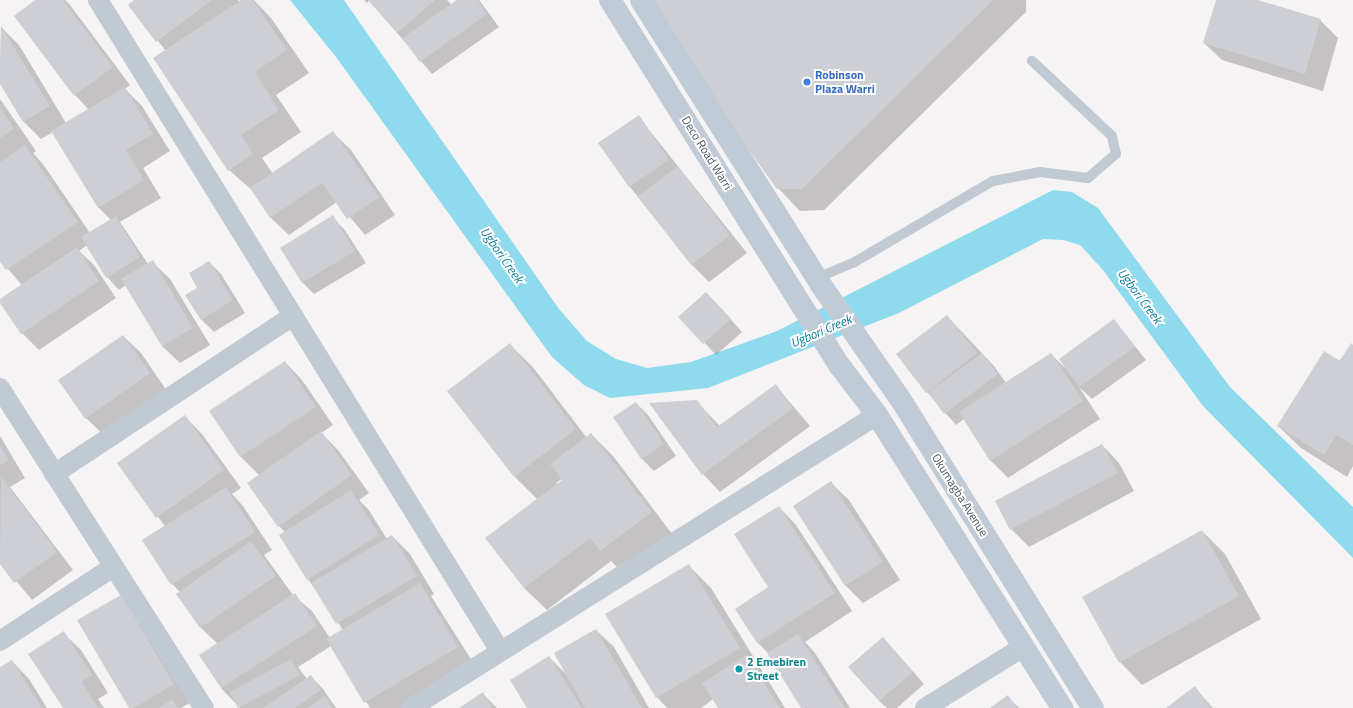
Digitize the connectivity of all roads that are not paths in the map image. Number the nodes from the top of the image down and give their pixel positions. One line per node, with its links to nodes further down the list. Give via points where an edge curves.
1 (98, 0): 6 (street)
2 (610, 0): 8 (main road, Deco Road Warri, via 840,366)
3 (641, 0): 5 (main road)
4 (1032, 61): 5 (lane, via 1112,136 1116,154 1088,178 1040,172 993,181)
5 (819, 281): 18 (main road, Okumagba Avenue, via 901,400)
6 (293, 316): 9 (street); 13 (street)
7 (0, 388): 9 (street)
8 (877, 415): 12 (main road); 13 (street)
9 (54, 474): 10 (street)
10 (113, 568): 11 (street); 14 (street)
11 (0, 641)
12 (1023, 647): 16 (street); 17 (main road)
13 (500, 651): 15 (street)
14 (204, 708)
15 (411, 708)
16 (925, 708)
17 (1062, 708)
18 (1094, 708)

